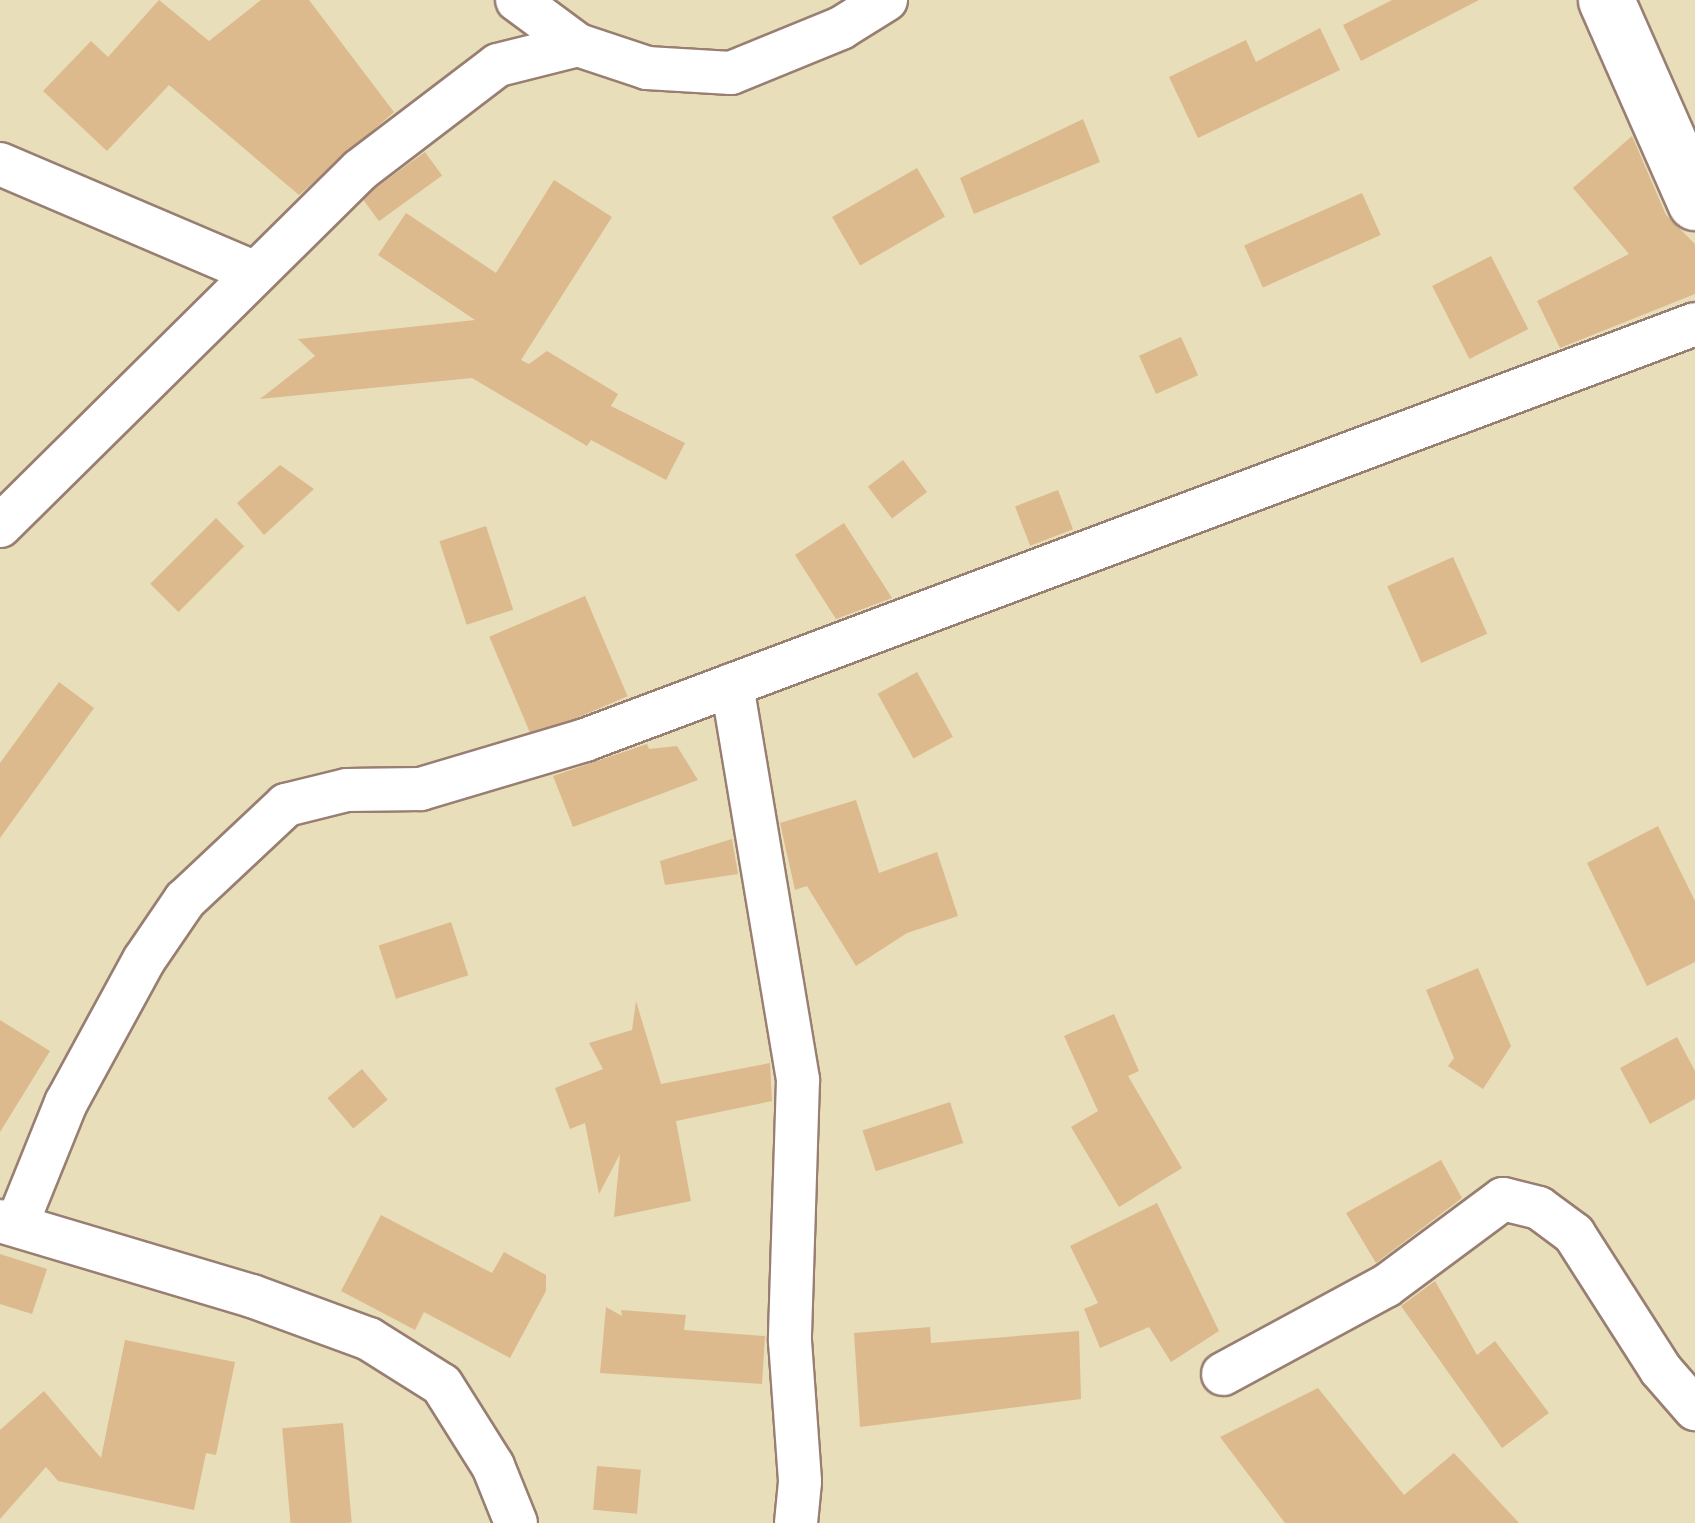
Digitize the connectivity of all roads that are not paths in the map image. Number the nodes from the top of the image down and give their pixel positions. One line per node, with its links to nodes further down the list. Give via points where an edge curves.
1 (516, 0): 4 (street)
2 (886, 0): 4 (street, via 842,28 730,72 647,68)
3 (1606, 0): 6 (main road)
4 (578, 45): 7 (street, via 498,65 360,170)
5 (0, 164): 7 (street)
6 (1695, 202)
7 (253, 272): 9 (street)
8 (1695, 324): 10 (street)
9 (0, 526)
10 (732, 686): 11 (street, via 585,740 420,789 347,790 286,805 185,900 144,960); 15 (street, via 798,1080 790,1341 800,1482)
11 (8, 1222): 14 (street, via 252,1296 369,1340 442,1385 493,1466)
12 (1223, 1374): 13 (street, via 1386,1286 1504,1199 1538,1208 1574,1234 1661,1370)
13 (1695, 1409)
14 (516, 1523)
15 (796, 1523)

